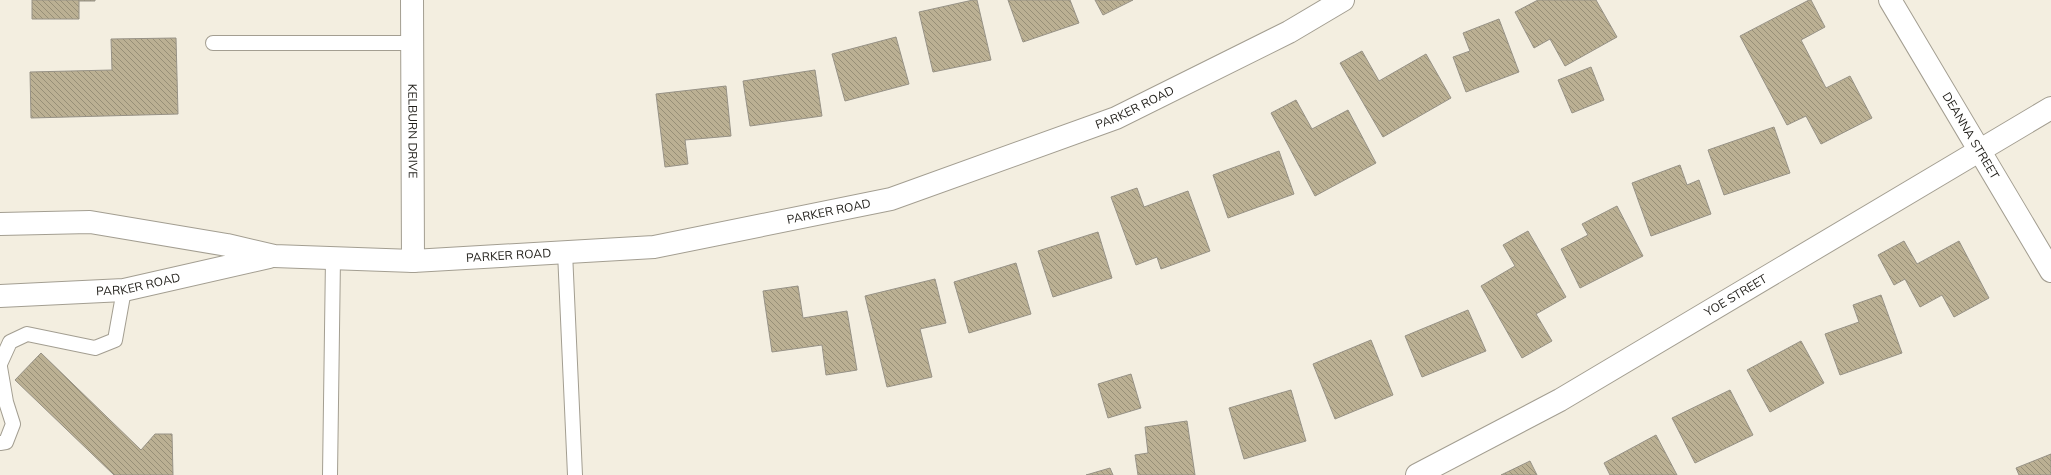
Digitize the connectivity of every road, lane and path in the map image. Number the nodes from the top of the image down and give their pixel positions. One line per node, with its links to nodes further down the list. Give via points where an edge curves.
1 (412, 0): 5 (street, KELBURN DRIVE)
2 (1343, 0): 9 (street, PARKER ROAD, via 1289,32 1116,118 890,199 654,247)
3 (1890, 0): 7 (street, DEANNA STREET)
4 (213, 43): 5 (lane)
5 (412, 43): 12 (street, KELBURN DRIVE)
6 (2051, 108): 7 (street, YOE STREET)
7 (1979, 150): 13 (street, DEANNA STREET); 20 (street, YOE STREET, via 1560,400)
8 (0, 224): 10 (street, PARKER ROAD, via 90,222 227,245)
9 (565, 252): 12 (street, PARKER ROAD); 19 (lane)
10 (274, 256): 11 (street, PARKER ROAD); 14 (street, PARKER ROAD)
11 (333, 258): 12 (street, PARKER ROAD); 18 (lane)
12 (413, 261)
13 (2051, 272)
14 (124, 290): 15 (street, PARKER ROAD); 16 (lane, via 114,340 95,348 28,334 10,342)
15 (0, 296)
16 (0, 365): 17 (lane, via 6,402 13,424 6,442)
17 (0, 443)
18 (330, 475)
19 (575, 475)
20 (1417, 475)

